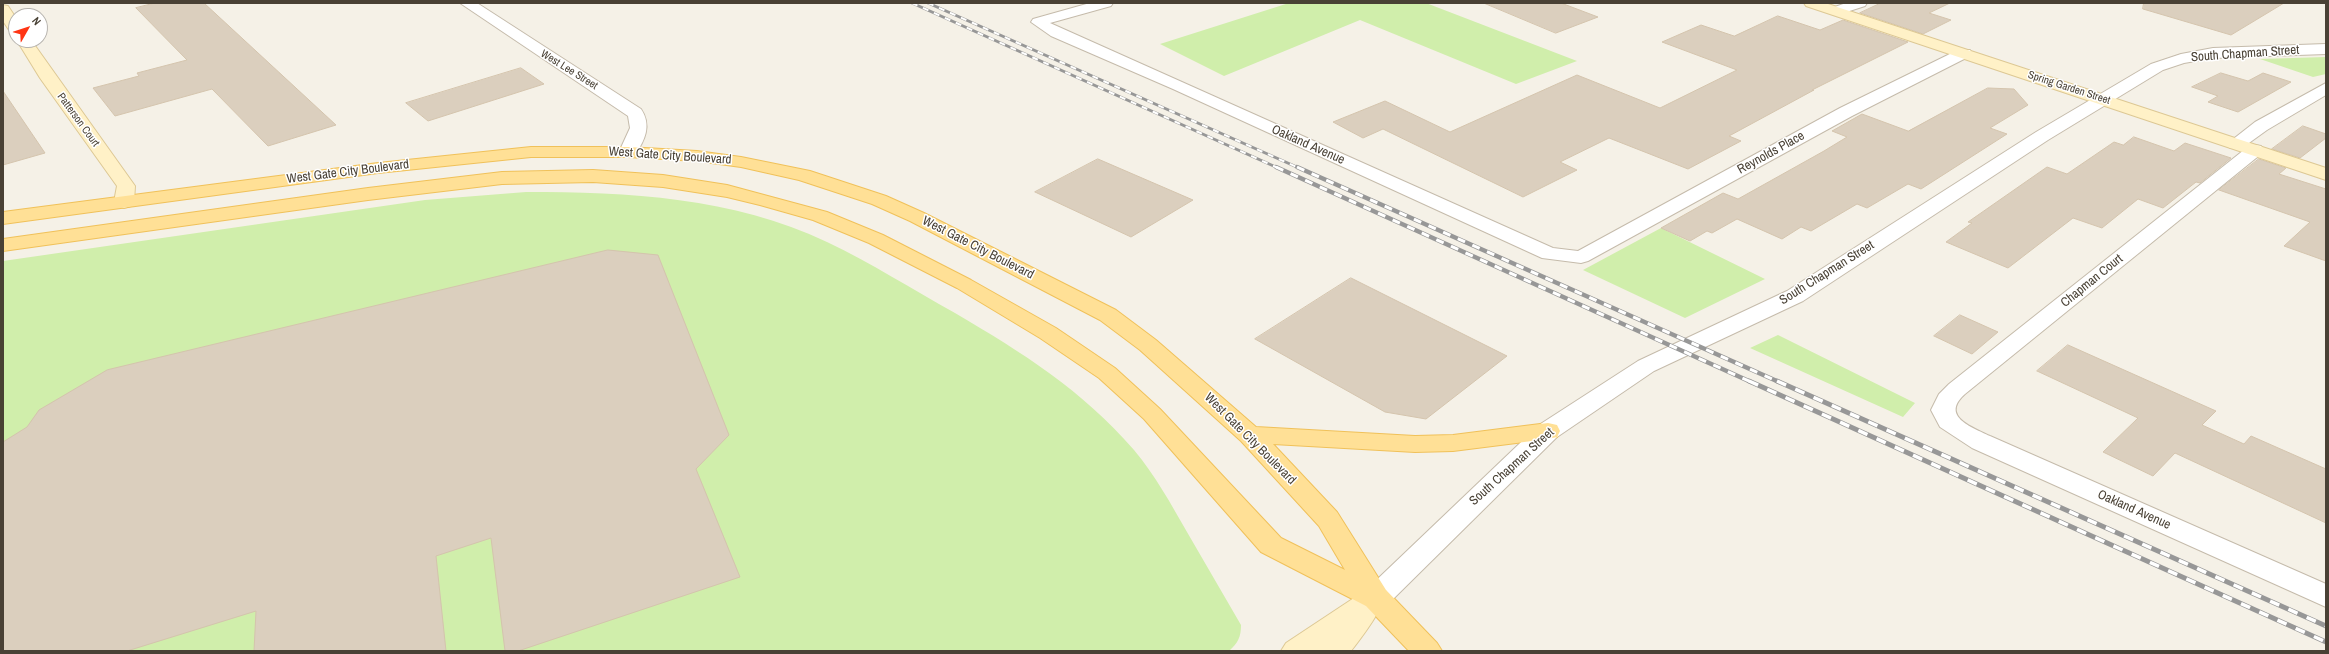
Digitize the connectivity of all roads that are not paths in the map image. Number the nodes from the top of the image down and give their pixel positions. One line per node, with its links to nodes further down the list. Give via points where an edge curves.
1 (467, 3): 13 (street, West Lee Street, via 635,113 640,120 640,126)
2 (1106, 3): 24 (street, Oakland Avenue, via 1038,22 1056,33 1549,254)
3 (1812, 3): 5 (main road, Spring Garden Street)
4 (1860, 3): 5 (street)
5 (1837, 11): 8 (main road, Spring Garden Street)
6 (28, 48): 19 (main road, Patterson Court, via 126,186)
7 (2326, 49): 10 (street, South Chapman Street, via 2213,53 2181,58 2157,66)
8 (1964, 53): 10 (main road, Spring Garden Street); 24 (street, Reynolds Place, via 1846,112)
9 (2326, 88): 11 (street, via 2261,126)
10 (2102, 100): 11 (main road, Spring Garden Street); 26 (street, South Chapman Street, via 2042,136 1805,290 1646,366)
11 (2236, 144): 12 (main road, Spring Garden Street)
12 (2255, 150): 15 (main road, Spring Garden Street); 25 (street, Chapman Court, via 1972,377 1945,401 1942,410)
13 (628, 152): 14 (main road, West Gate City Boulevard, via 531,152); 16 (main road, via 567,165 511,169); 17 (main road, West Gate City Boulevard, via 697,156 741,162 803,175)
14 (349, 172): 19 (main road, West Gate City Boulevard); 22 (main road, via 284,190 154,210)
15 (2326, 174)
16 (424, 186): 18 (main road, West Gate City Boulevard, via 502,178 593,176 663,181); 22 (main road, West Gate City Boulevard)
17 (837, 186): 18 (main road, via 795,189 749,179 741,181); 27 (main road, West Gate City Boulevard, via 908,212 1108,315 1148,345)
18 (727, 192): 29 (main road, West Gate City Boulevard, via 820,216 876,239 964,284 1048,333 1107,373 1152,414 1271,545)
19 (124, 202): 20 (main road, West Gate City Boulevard); 21 (main road, via 113,213 91,220)
20 (3, 218)
21 (3, 233)
22 (98, 233): 23 (main road, West Gate City Boulevard)
23 (3, 245)
24 (1581, 257)
25 (1946, 419): 28 (street, Oakland Avenue, via 1981,442)
26 (1548, 431): 27 (main road, via 1438,444); 29 (street, South Chapman Street, via 1484,490)
27 (1250, 435): 29 (main road, West Gate City Boulevard, via 1328,519)
28 (2326, 596)
29 (1376, 598): 30 (main road); 31 (main road); 32 (main road, West Gate City Boulevard)
30 (1296, 651)
31 (1334, 651)
32 (1427, 651)

